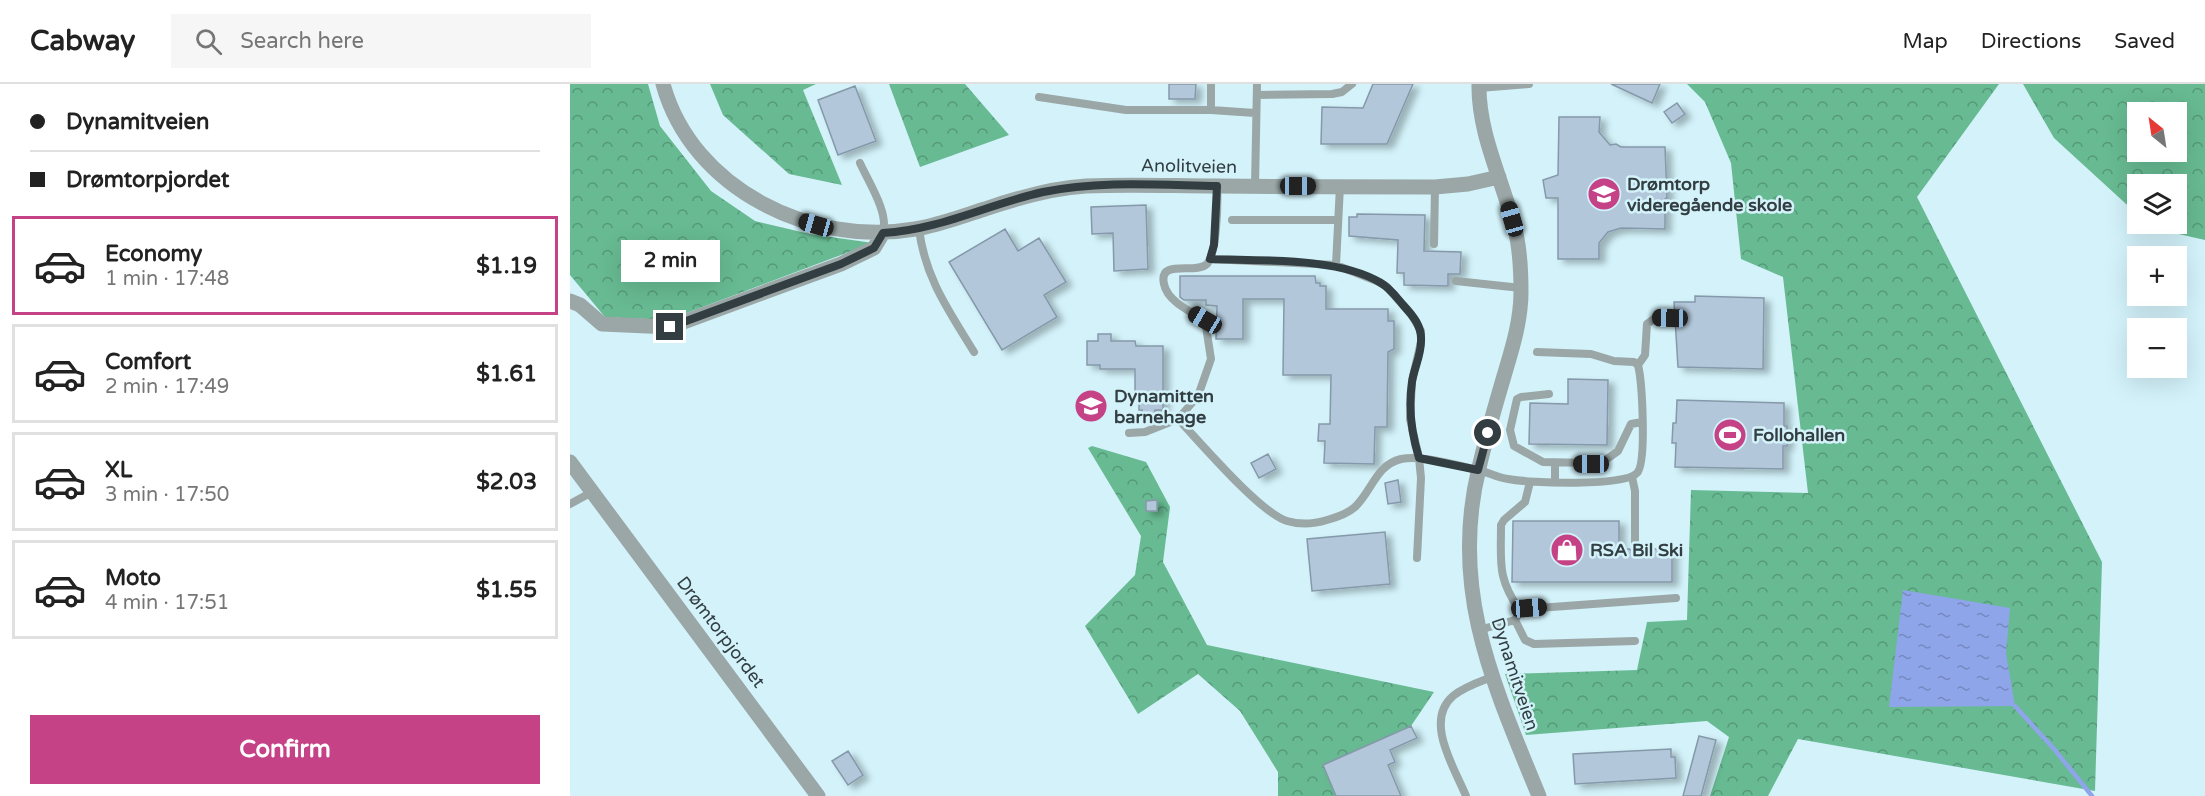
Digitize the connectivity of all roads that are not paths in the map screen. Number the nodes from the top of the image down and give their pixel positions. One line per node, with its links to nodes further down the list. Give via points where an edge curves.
1 (663, 84): 20 (street, Anolitveien, via 696,146 729,181 750,196 816,225)
2 (1210, 84): 9 (lane)
3 (1257, 84): 7 (lane)
4 (1352, 84): 7 (lane, via 1332,94)
5 (1528, 84): 6 (lane)
6 (1479, 86): 12 (street, Dynamitveien, via 1486,134)
7 (1257, 95): 10 (lane)
8 (1039, 97): 9 (lane, via 1126,110)
9 (1211, 110): 10 (lane)
10 (1255, 113): 14 (lane)
11 (860, 163): 20 (lane, via 886,225)
12 (1499, 177): 16 (street, Anolitveien); 25 (street, Dynamitveien, via 1518,242)
13 (1217, 186): 14 (street, Anolitveien); 19 (street, Anolitveien, via 1104,185 1061,189); 22 (lane)
14 (1255, 186): 15 (street, Anolitveien)
15 (1340, 186): 16 (street, Anolitveien); 18 (lane)
16 (1436, 187): 21 (lane)
17 (1232, 220): 18 (lane)
18 (1338, 220): 23 (lane)
19 (919, 229): 20 (street, Anolitveien); 28 (lane, via 930,278)
20 (883, 233): 26 (street, via 874,248 841,264 670,327 602,324)
21 (1434, 244)
22 (1210, 259): 23 (lane); 32 (lane, via 1203,267 1172,268 1163,277 1172,298 1205,320 1211,358 1198,396)
23 (1336, 265): 35 (lane, via 1387,287 1418,324 1421,342 1412,381 1410,419)
24 (1456, 281): 25 (lane)
25 (1521, 288): 38 (street, Dynamitveien, via 1515,333)
26 (570, 301)
27 (1670, 318): 30 (lane, via 1654,318 1647,324 1645,355)
28 (974, 352)
29 (1538, 352): 30 (lane, via 1591,354)
30 (1638, 365): 33 (lane)
31 (1549, 394): 37 (lane, via 1517,399 1510,430 1514,446 1543,462)
32 (1178, 419): 34 (lane, via 1145,432); 35 (lane, via 1255,498 1288,521 1315,524 1344,515 1362,499 1382,470 1398,460)
33 (1642, 422): 37 (lane, via 1631,424 1617,451 1607,459 1591,464); 39 (lane, via 1641,468)
34 (1129, 433)
35 (1419, 458): 38 (lane); 45 (lane)
36 (570, 462): 42 (street, Drømtorpjordet)
37 (1556, 463): 41 (lane)
38 (1478, 470): 40 (lane); 49 (street, Dynamitveien, via 1469,556)
39 (1632, 477): 41 (lane, via 1610,482); 44 (lane)
40 (1530, 482): 41 (lane); 47 (lane, via 1525,502 1501,525 1503,581)
41 (1555, 482)
42 (592, 492): 43 (lane); 52 (street, Drømtorpjordet)
43 (570, 504)
44 (1635, 546)
45 (1418, 558)
46 (1676, 598): 47 (lane)
47 (1520, 611): 48 (lane)
48 (1515, 620): 49 (lane); 50 (lane, via 1525,640 1534,644)
49 (1478, 631): 51 (street, Dynamitveien)
50 (1635, 641)
51 (1492, 677): 53 (lane, via 1452,697 1440,719 1442,736); 54 (street, Dynamitveien)
52 (818, 796)
53 (1466, 796)
54 (1539, 796)

